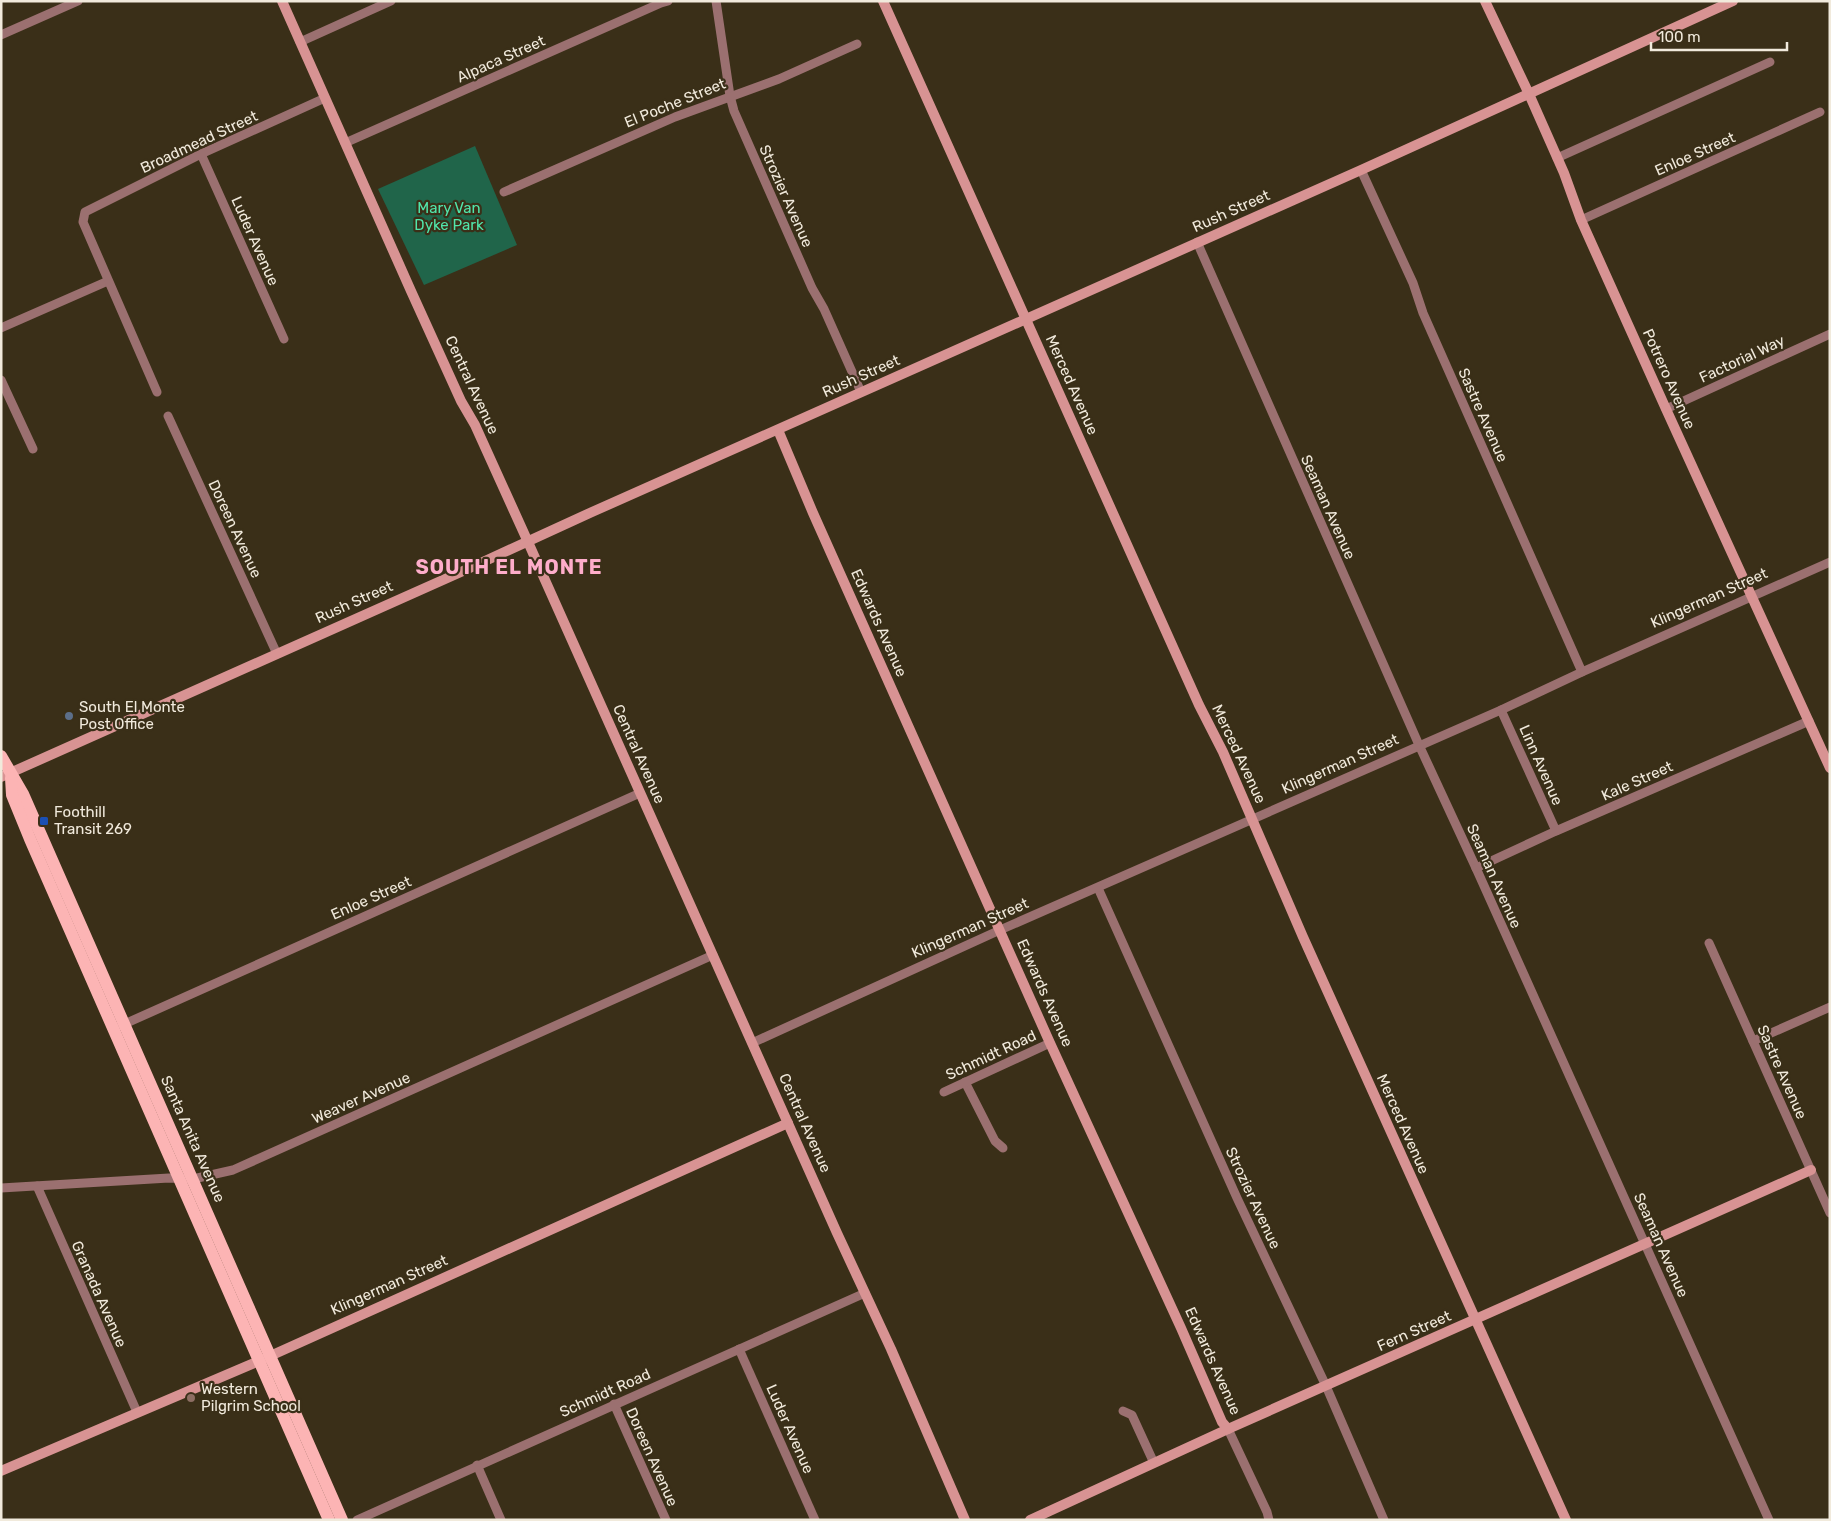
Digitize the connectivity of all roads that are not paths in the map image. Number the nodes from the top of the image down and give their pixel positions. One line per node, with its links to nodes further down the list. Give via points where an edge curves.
1 (78, 1): 9 (street)
2 (282, 1): 10 (street, Central Avenue)
3 (391, 1): 10 (street)
4 (668, 1): 17 (street, Alpaca Street)
5 (716, 1): 14 (street, Strozier Avenue)
6 (883, 1): 25 (street, Merced Avenue)
7 (1485, 1): 13 (street, Potrero Avenue)
8 (1733, 1): 13 (street, Rush Street)
9 (1, 35)
10 (300, 42): 15 (street, Central Avenue)
11 (857, 44): 14 (street, El Poche Street, via 779,79)
12 (1770, 62): 19 (street)
13 (1529, 94): 19 (street, Potrero Avenue); 20 (street, Rush Street)
14 (730, 96): 21 (street, El Poche Street); 31 (street, Strozier Avenue, via 808,280)
15 (325, 98): 17 (street, Central Avenue); 18 (street, Broadmead Street)
16 (1820, 112): 22 (street, Enloe Street)
17 (345, 143): 36 (street, Central Avenue)
18 (201, 154): 24 (street, Broadmead Street, via 85,212 83,222); 28 (street, Luder Avenue)
19 (1557, 158): 22 (street, Potrero Avenue)
20 (1361, 170): 23 (street, Rush Street); 40 (street, Sastre Avenue)
21 (504, 192)
22 (1582, 220): 32 (street, Potrero Avenue)
23 (1197, 242): 25 (street, Rush Street); 43 (street, Seaman Avenue)
24 (108, 281): 26 (street); 30 (street)
25 (1026, 319): 31 (street, Rush Street); 48 (street, Merced Avenue)
26 (1, 328)
27 (1830, 334): 32 (street, Factorial Way)
28 (284, 339)
29 (1, 380): 35 (street)
30 (157, 392)
31 (861, 392): 34 (street, Rush Street)
32 (1666, 409): 38 (street, Potrero Avenue)
33 (168, 416): 39 (street, Doreen Avenue)
34 (778, 430): 36 (street, Rush Street); 52 (street, Edwards Avenue)
35 (33, 449)
36 (528, 542): 39 (street, Rush Street); 47 (street, Central Avenue)
37 (1830, 562): 38 (street, Klingerman Street)
38 (1750, 596): 40 (street, Klingerman Street); 42 (street, Potrero Avenue)
39 (277, 654): 46 (street, Rush Street)
40 (1582, 672): 41 (street, Klingerman Street)
41 (1500, 710): 43 (street, Klingerman Street); 49 (street, Linn Avenue)
42 (1809, 721): 45 (street, Potrero Avenue); 49 (street, Kale Street)
43 (1419, 745): 48 (street, Klingerman Street); 50 (street, Seaman Avenue)
44 (1, 756): 46 (main road, Santa Anita Avenue)
45 (1830, 768)
46 (6, 775): 56 (main road, Santa Anita Avenue, via 23,794)
47 (640, 793): 54 (street, Central Avenue); 56 (street, Enloe Street)
48 (1253, 820): 51 (street, Klingerman Street); 72 (street, Merced Avenue)
49 (1556, 832): 50 (street, Kale Street)
50 (1476, 868): 70 (street, Seaman Avenue)
51 (1098, 888): 52 (street, Klingerman Street); 75 (street, Strozier Avenue)
52 (1000, 930): 58 (street, Klingerman Street); 59 (street, Edwards Avenue)
53 (1709, 943): 57 (street, Sastre Avenue)
54 (713, 955): 58 (street, Central Avenue); 66 (street, Weaver Avenue, via 264,1157)
55 (1830, 1006): 57 (street)
56 (120, 1026): 65 (main road, Santa Anita Avenue); 66 (main road, Santa Anita Avenue)
57 (1753, 1041): 64 (street, Sastre Avenue)
58 (752, 1042): 62 (street, Central Avenue)
59 (1050, 1043): 60 (street, Schmidt Road); 79 (street, Edwards Avenue)
60 (965, 1082): 61 (street, Schmidt Road); 63 (street, via 995,1141)
61 (944, 1092)
62 (788, 1123): 71 (street, Central Avenue); 74 (street, Klingerman Street)
63 (1003, 1148)
64 (1811, 1170): 69 (street, Sastre Avenue); 70 (street, Fern Street)
65 (179, 1178): 66 (street, Weaver Avenue); 67 (street, Weaver Avenue); 74 (main road, Santa Anita Avenue)
66 (193, 1179): 74 (main road, Santa Anita Avenue)
67 (37, 1186): 68 (street, Weaver Avenue); 78 (street, Granada Avenue)
68 (1, 1188)
69 (1830, 1213)
70 (1645, 1244): 72 (street, Fern Street); 94 (street, Seaman Avenue)
71 (865, 1293): 73 (street, Schmidt Road); 89 (street, Central Avenue)
72 (1476, 1320): 75 (street, Fern Street); 93 (street, Merced Avenue)
73 (739, 1350): 76 (street, Schmidt Road); 88 (street, Luder Avenue)
74 (265, 1358): 78 (street, Klingerman Street); 83 (main road, Santa Anita Avenue); 84 (main road, Santa Anita Avenue)
75 (1326, 1386): 79 (street, Fern Street); 92 (street, Strozier Avenue)
76 (614, 1404): 81 (street, Schmidt Road); 87 (street, Doreen Avenue)
77 (1123, 1411): 80 (street, via 1132,1415)
78 (136, 1412): 82 (street, Klingerman Street)
79 (1228, 1430): 80 (street, Fern Street); 91 (street)
80 (1154, 1463): 90 (street, Fern Street)
81 (477, 1466): 85 (street, Schmidt Road); 86 (street)
82 (1, 1471)
83 (329, 1520)
84 (342, 1520)
85 (357, 1520)
86 (501, 1520)
87 (666, 1520)
88 (815, 1520)
89 (966, 1520)
90 (1030, 1520)
91 (1269, 1520)
92 (1384, 1520)
93 (1566, 1520)
94 (1769, 1520)

